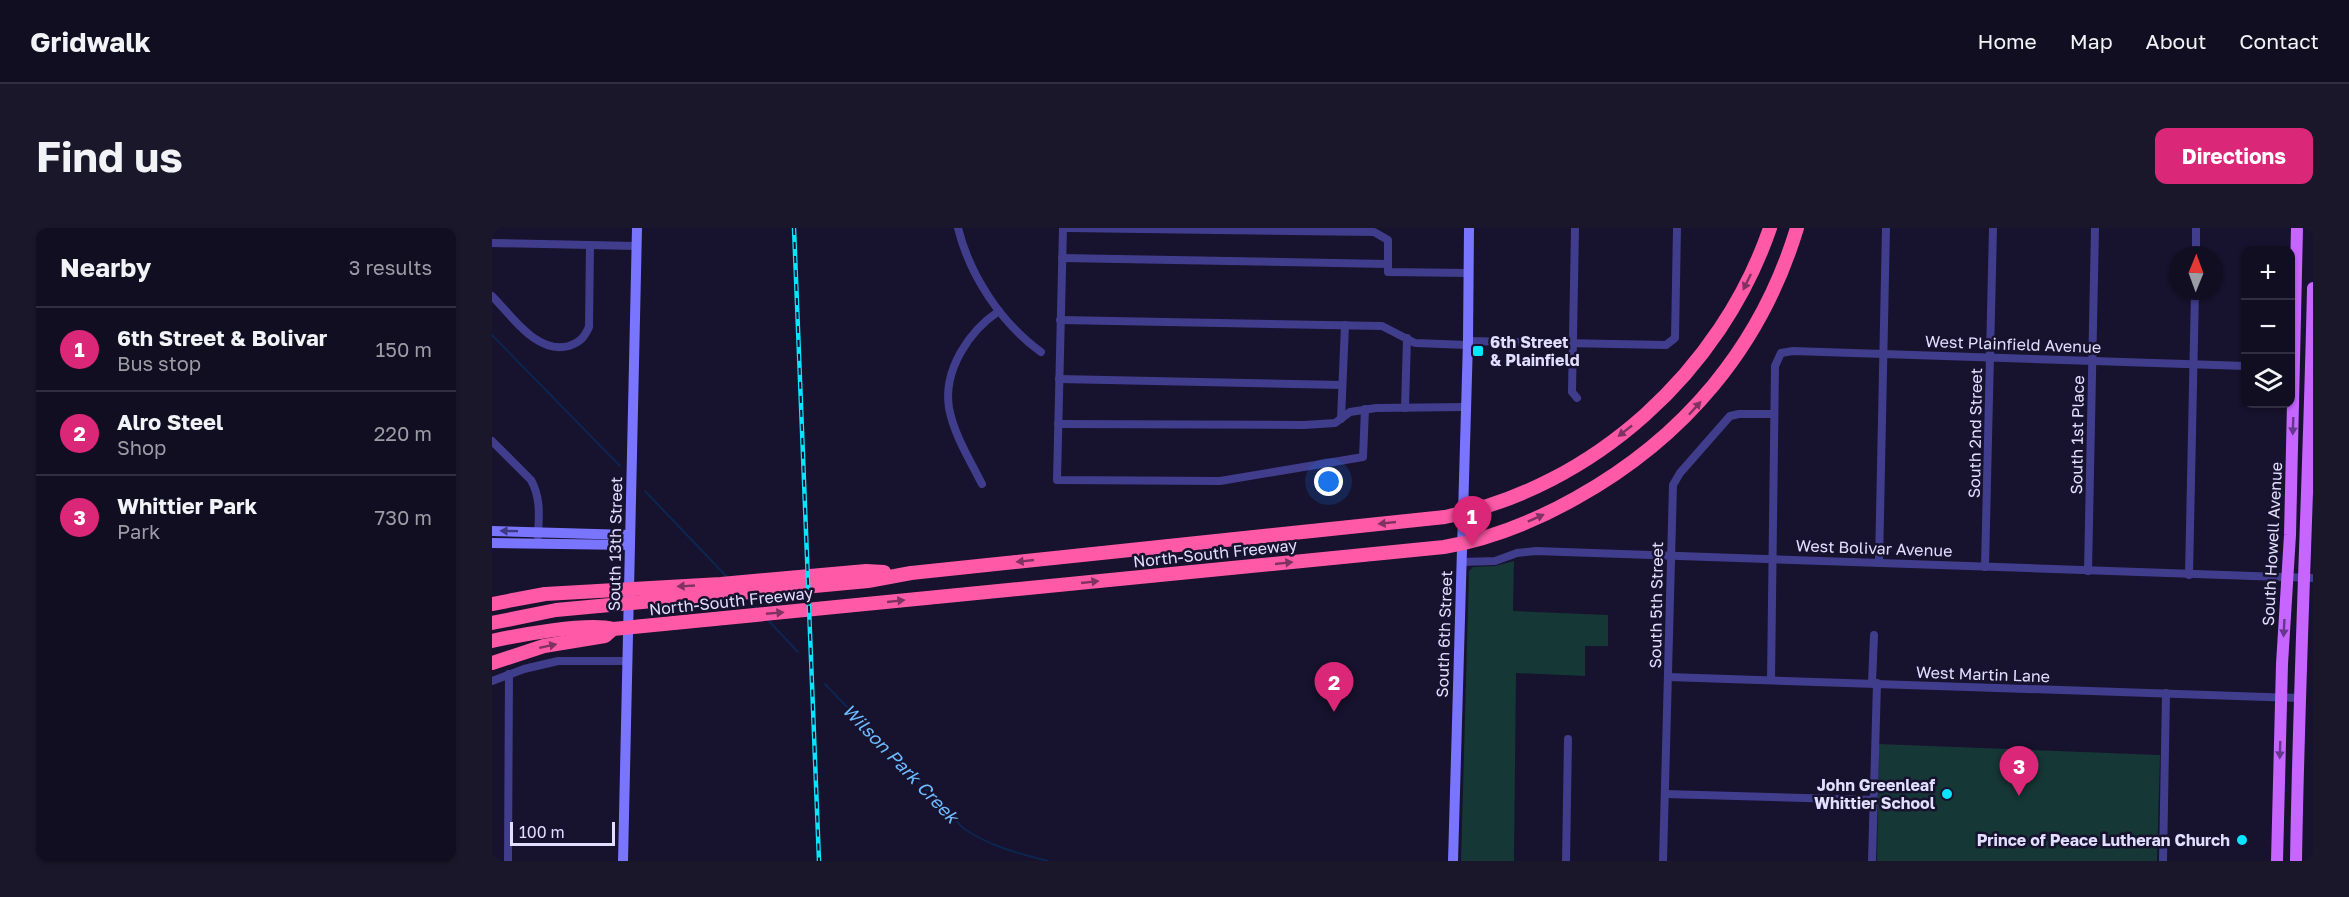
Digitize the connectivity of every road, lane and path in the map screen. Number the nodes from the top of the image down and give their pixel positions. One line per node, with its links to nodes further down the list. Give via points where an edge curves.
1 (637, 228): 16 (street, South 13th Street)
2 (958, 228): 24 (street, via 979,280)
3 (1064, 228): 18 (street); 19 (street, via 1374,232 1388,240)
4 (1469, 228): 20 (street, South 6th Street)
5 (1575, 228): 29 (street)
6 (1677, 228): 29 (street, via 1672,342)
7 (1770, 228): 66 (highway, North-South Freeway, one-way to 66, via 1733,310 1696,364 1669,392 1621,435 1579,464 1482,508 1445,517 910,573 868,581)
8 (1797, 228): 69 (highway, North-South Freeway, one-way to 8, via 1444,547 1481,538 1534,519 1604,483 1675,429 1732,363 1752,333 1785,268)
9 (1886, 228): 31 (street)
10 (1993, 228): 33 (street, South 2nd Street)
11 (2095, 228): 34 (street, South 1st Place)
12 (2196, 228): 17 (street)
13 (2297, 228): 32 (main road, South Howell Avenue)
14 (492, 243): 15 (street)
15 (590, 245): 16 (street); 22 (street, via 589,327 585,338 576,343 556,348 541,344)
16 (636, 246): 54 (street, South 13th Street)
17 (2196, 246)
18 (1062, 258): 19 (street); 25 (street)
19 (1388, 264): 20 (street, via 1388,272)
20 (1469, 273): 28 (street, South 6th Street)
21 (2313, 288): 38 (main road, South Howell Avenue)
22 (492, 296)
23 (2195, 300): 35 (street)
24 (999, 311): 30 (street, via 1019,336); 50 (street, via 969,338 950,383 949,407 957,433)
25 (1060, 320): 26 (street); 39 (street)
26 (1345, 325): 27 (street, via 1382,326); 40 (street)
27 (1407, 338): 28 (street, via 1415,342); 43 (street)
28 (1468, 343): 29 (street); 42 (street, South 6th Street)
29 (1572, 343): 41 (street, via 1572,392)
30 (1041, 352)
31 (1884, 354): 33 (street, West Plainfield Avenue); 46 (street, West Plainfield Avenue, via 1790,350 1780,353 1775,366); 60 (street)
32 (2293, 354)
33 (1990, 357): 34 (street, West Plainfield Avenue); 61 (street, South 2nd Street)
34 (2092, 361): 35 (street, West Plainfield Avenue); 62 (street, South 1st Place)
35 (2194, 364): 36 (street, West Plainfield Avenue); 63 (street)
36 (2241, 366)
37 (2295, 368): 38 (street)
38 (2312, 368): 65 (main road, South Howell Avenue)
39 (1059, 379): 40 (street); 48 (street)
40 (1342, 385): 47 (street)
41 (1577, 398)
42 (1466, 407): 43 (street); 59 (street, South 6th Street)
43 (1405, 408): 45 (street)
44 (2292, 408): 64 (main road, South Howell Avenue, one-way to 64)
45 (1365, 410): 47 (street, via 1350,412); 48 (street, via 1363,457 1220,481 1057,480)
46 (1774, 414): 57 (street, South 5th Street, via 1730,416 1680,473 1672,490); 58 (street)
47 (1341, 419): 48 (street, via 1335,423 1243,426)
48 (1058, 424)
49 (492, 441): 52 (street, via 531,480 539,500)
50 (982, 484)
51 (492, 531): 52 (street, one-way to 51)
52 (538, 532): 53 (street); 56 (street)
53 (578, 539): 54 (street); 56 (street)
54 (630, 540): 74 (street, South 13th Street)
55 (492, 543): 56 (street)
56 (538, 544)
57 (1670, 556): 58 (street, West Bolivar Avenue); 59 (street, West Bolivar Avenue, via 1536,551 1495,561); 77 (street, South 5th Street)
58 (1772, 560): 60 (street, West Bolivar Avenue); 79 (street)
59 (1462, 562): 91 (street, South 6th Street)
60 (1879, 563): 61 (street, West Bolivar Avenue)
61 (1985, 567): 62 (street, West Bolivar Avenue)
62 (2088, 571): 63 (street, West Bolivar Avenue)
63 (2189, 575): 64 (street, West Bolivar Avenue)
64 (2288, 577): 65 (street, West Bolivar Avenue); 82 (main road, South Howell Avenue, one-way to 82)
65 (2308, 578): 83 (main road, South Howell Avenue)
66 (829, 579): 67 (highway, one-way to 67, via 545,594); 68 (highway, North-South Freeway, via 556,610)
67 (492, 604)
68 (492, 623)
69 (613, 629): 70 (highway, North-South Freeway, via 603,626); 75 (highway, one-way to 69, via 544,646 605,636)
70 (547, 632): 72 (highway, North-South Freeway); 73 (highway)
71 (1874, 635): 80 (street)
72 (492, 641)
73 (492, 648)
74 (627, 661): 76 (street, via 558,661); 90 (street, South 13th Street)
75 (492, 663)
76 (509, 674): 78 (street); 89 (street)
77 (1668, 677): 79 (street, West Martin Lane); 85 (street, South 5th Street)
78 (492, 681)
79 (1771, 681): 80 (street, West Martin Lane)
80 (1874, 683): 81 (street, West Martin Lane); 86 (street)
81 (2166, 693): 82 (street, West Martin Lane); 95 (street)
82 (2282, 697): 83 (street, West Martin Lane); 87 (main road, South Howell Avenue, one-way to 87)
83 (2298, 698): 88 (main road, South Howell Avenue)
84 (1568, 739): 92 (street)
85 (1665, 794): 86 (street); 93 (street, South 5th Street)
86 (1874, 800): 94 (street)
87 (2278, 819): 88 (main road); 96 (main road, South Howell Avenue)
88 (2297, 820): 97 (main road, South Howell Avenue)
89 (508, 861)
90 (624, 861)
91 (1453, 861)
92 (1566, 861)
93 (1663, 861)
94 (1872, 861)
95 (2163, 861)
96 (2277, 861)
97 (2296, 861)

